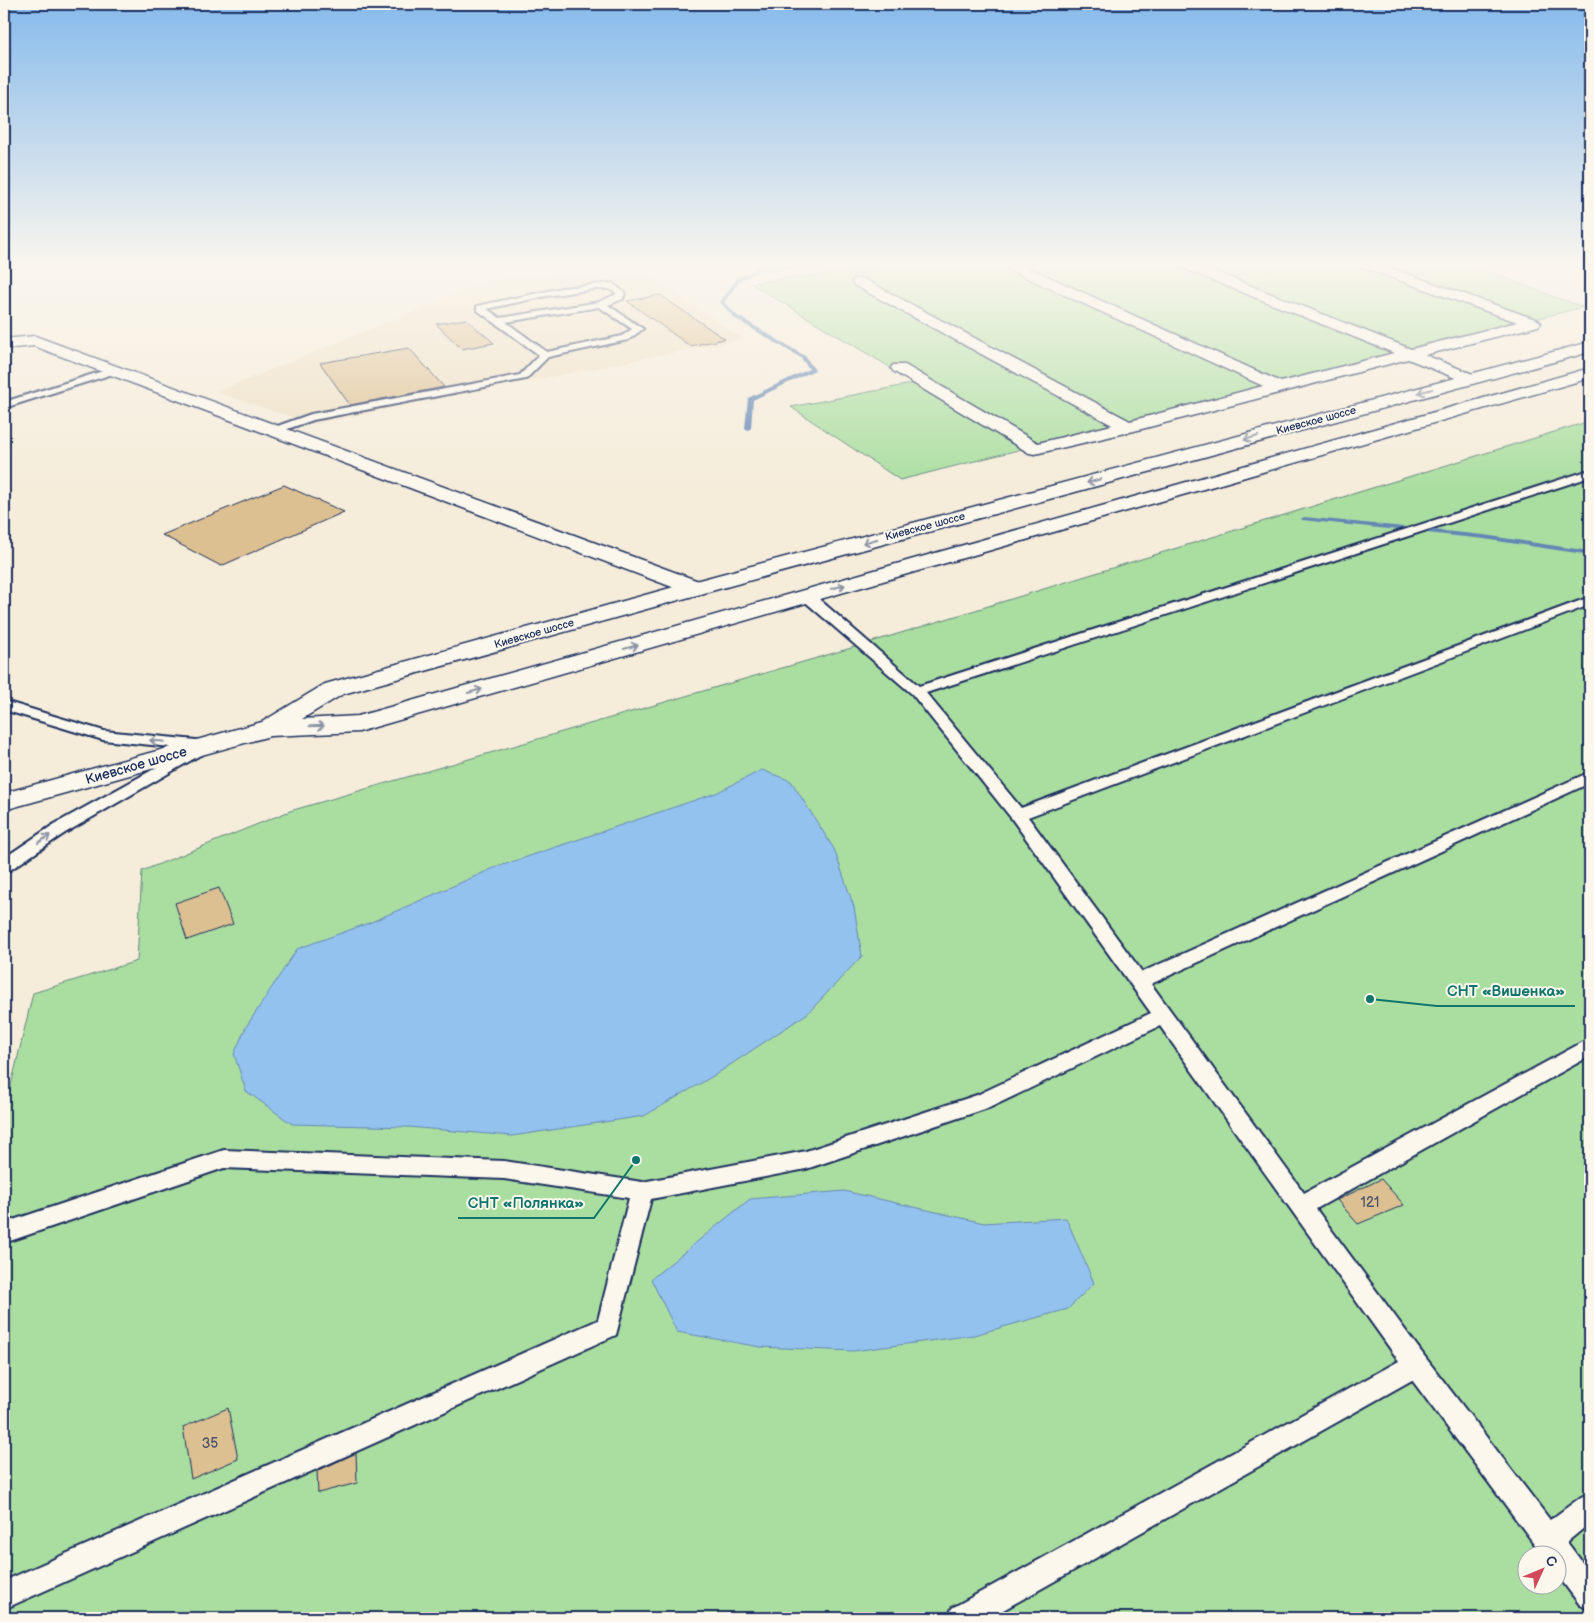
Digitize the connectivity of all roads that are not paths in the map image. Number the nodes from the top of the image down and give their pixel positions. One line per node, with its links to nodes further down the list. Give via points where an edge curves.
1 (522, 339): 9 (lane)
2 (621, 339): 9 (lane)
3 (964, 339): 17 (main road)
4 (1173, 339): 15 (main road)
5 (1370, 339): 10 (main road)
6 (1473, 339): 10 (main road)
7 (4, 344): 12 (main road, via 35,341)
8 (1590, 347): 14 (main road, Киевское шоссе)
9 (545, 355): 18 (lane, via 523,377 311,417)
10 (1410, 355): 14 (main road); 15 (main road)
11 (899, 368): 17 (main road, via 1035,449)
12 (116, 370): 16 (lane); 18 (main road)
13 (1590, 373): 21 (main road, Киевское шоссе, one-way to 13)
14 (1469, 378): 20 (main road, Киевское шоссе, one-way to 20)
15 (1279, 387): 17 (main road)
16 (4, 405)
17 (1128, 427)
18 (276, 430): 20 (main road)
19 (1590, 473): 23 (lane)
20 (696, 588): 25 (main road, Киевское шоссе, via 334,689)
21 (807, 596): 23 (lane); 25 (main road, Киевское шоссе, one-way to 21, via 360,724)
22 (1590, 601): 29 (lane)
23 (918, 691): 29 (lane)
24 (4, 705): 26 (lane, one-way to 24, via 103,735)
25 (269, 728): 26 (main road, Киевское шоссе)
26 (206, 746): 28 (main road, Киевское шоссе); 30 (lane, one-way to 26, via 59,829)
27 (1590, 777): 31 (lane)
28 (4, 802)
29 (1018, 815): 31 (lane)
30 (4, 866)
31 (1138, 982): 32 (lane)
32 (1162, 1016): 34 (lane, via 974,1105 806,1160); 35 (lane)
33 (1590, 1047): 35 (lane)
34 (642, 1191): 36 (lane, via 504,1170 224,1159); 40 (lane, via 608,1327)
35 (1301, 1206): 37 (lane)
36 (4, 1233)
37 (1416, 1365): 39 (lane); 42 (lane)
38 (1590, 1506): 39 (lane)
39 (1548, 1539): 41 (lane)
40 (4, 1595)
41 (1590, 1595)
42 (962, 1618)

